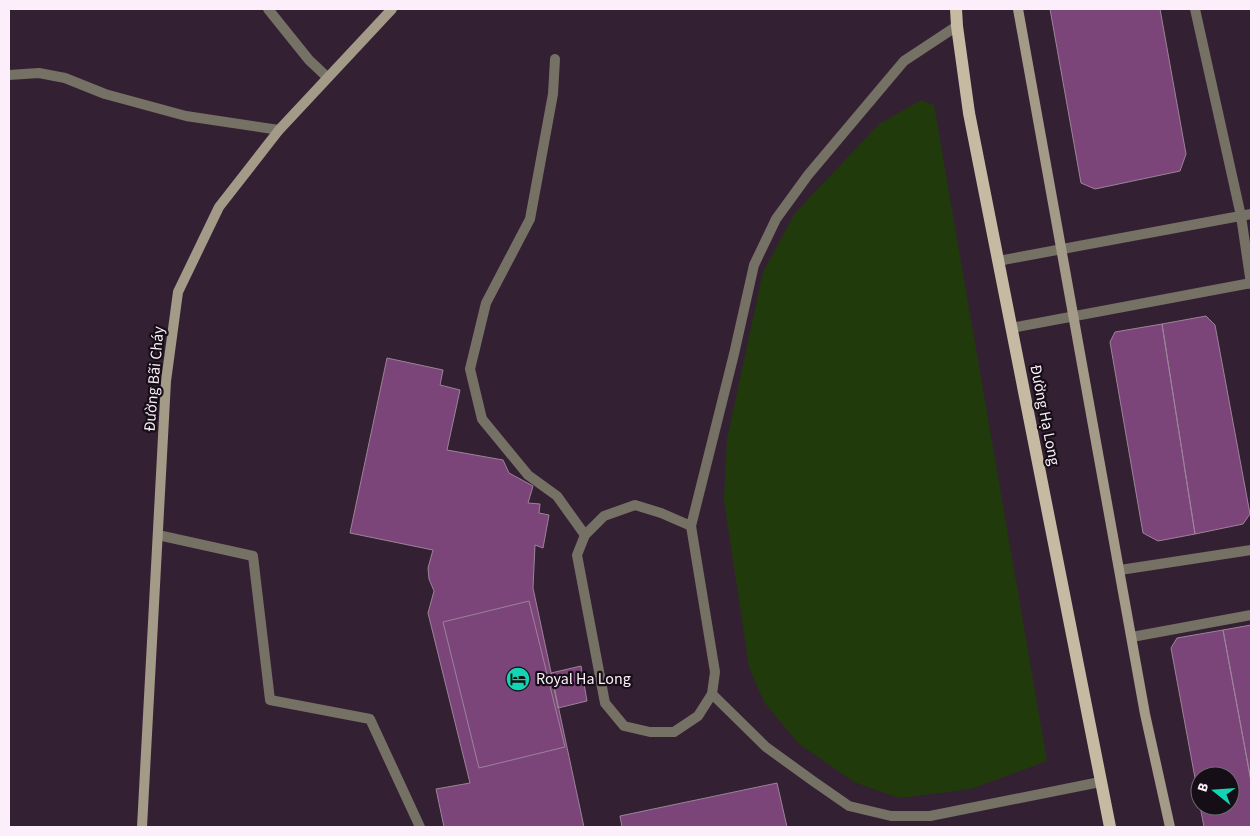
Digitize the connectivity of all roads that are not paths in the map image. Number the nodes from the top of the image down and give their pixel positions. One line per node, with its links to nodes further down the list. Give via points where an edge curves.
1 (268, 9): 9 (street)
2 (392, 9): 9 (main road, Đường Bãi Cháy)
3 (956, 9): 6 (main road, Đường Hạ Long)
4 (1018, 9): 12 (main road)
5 (1195, 9): 11 (street)
6 (957, 26): 13 (main road, Đường Hạ Long, via 969,113); 17 (street, via 904,61 808,175 776,219 754,265)
7 (555, 59): 19 (street, via 553,94 530,219 486,303 470,369 482,419 528,474 557,496)
8 (9, 75): 10 (street, via 39,72 186,116)
9 (327, 77): 10 (main road, Đường Bãi Cháy)
10 (280, 130): 18 (main road, Đường Bãi Cháy, via 219,206 178,292 166,381)
11 (1246, 215): 12 (street); 14 (street)
12 (1061, 249): 13 (street); 15 (main road)
13 (998, 261): 16 (main road, Đường Hạ Long)
14 (1251, 283): 15 (street)
15 (1072, 316): 16 (street); 21 (main road)
16 (1011, 328): 25 (main road, Đường Hạ Long)
17 (690, 526): 19 (street, via 635,505 604,516); 24 (street, via 715,672)
18 (158, 535): 26 (main road, Đường Bãi Cháy); 27 (street, via 253,556 270,700 370,719)
19 (585, 535): 24 (street, via 577,555 605,703 624,726 650,732 674,732 698,716)
20 (1251, 550): 21 (street)
21 (1120, 570): 23 (main road)
22 (1251, 615): 23 (street)
23 (1132, 637): 29 (main road)
24 (712, 694): 25 (street, via 766,747 849,806 891,816 930,816)
25 (1100, 782): 28 (main road, Đường Hạ Long)
26 (142, 827)
27 (420, 827)
28 (1110, 827)
29 (1170, 827)

